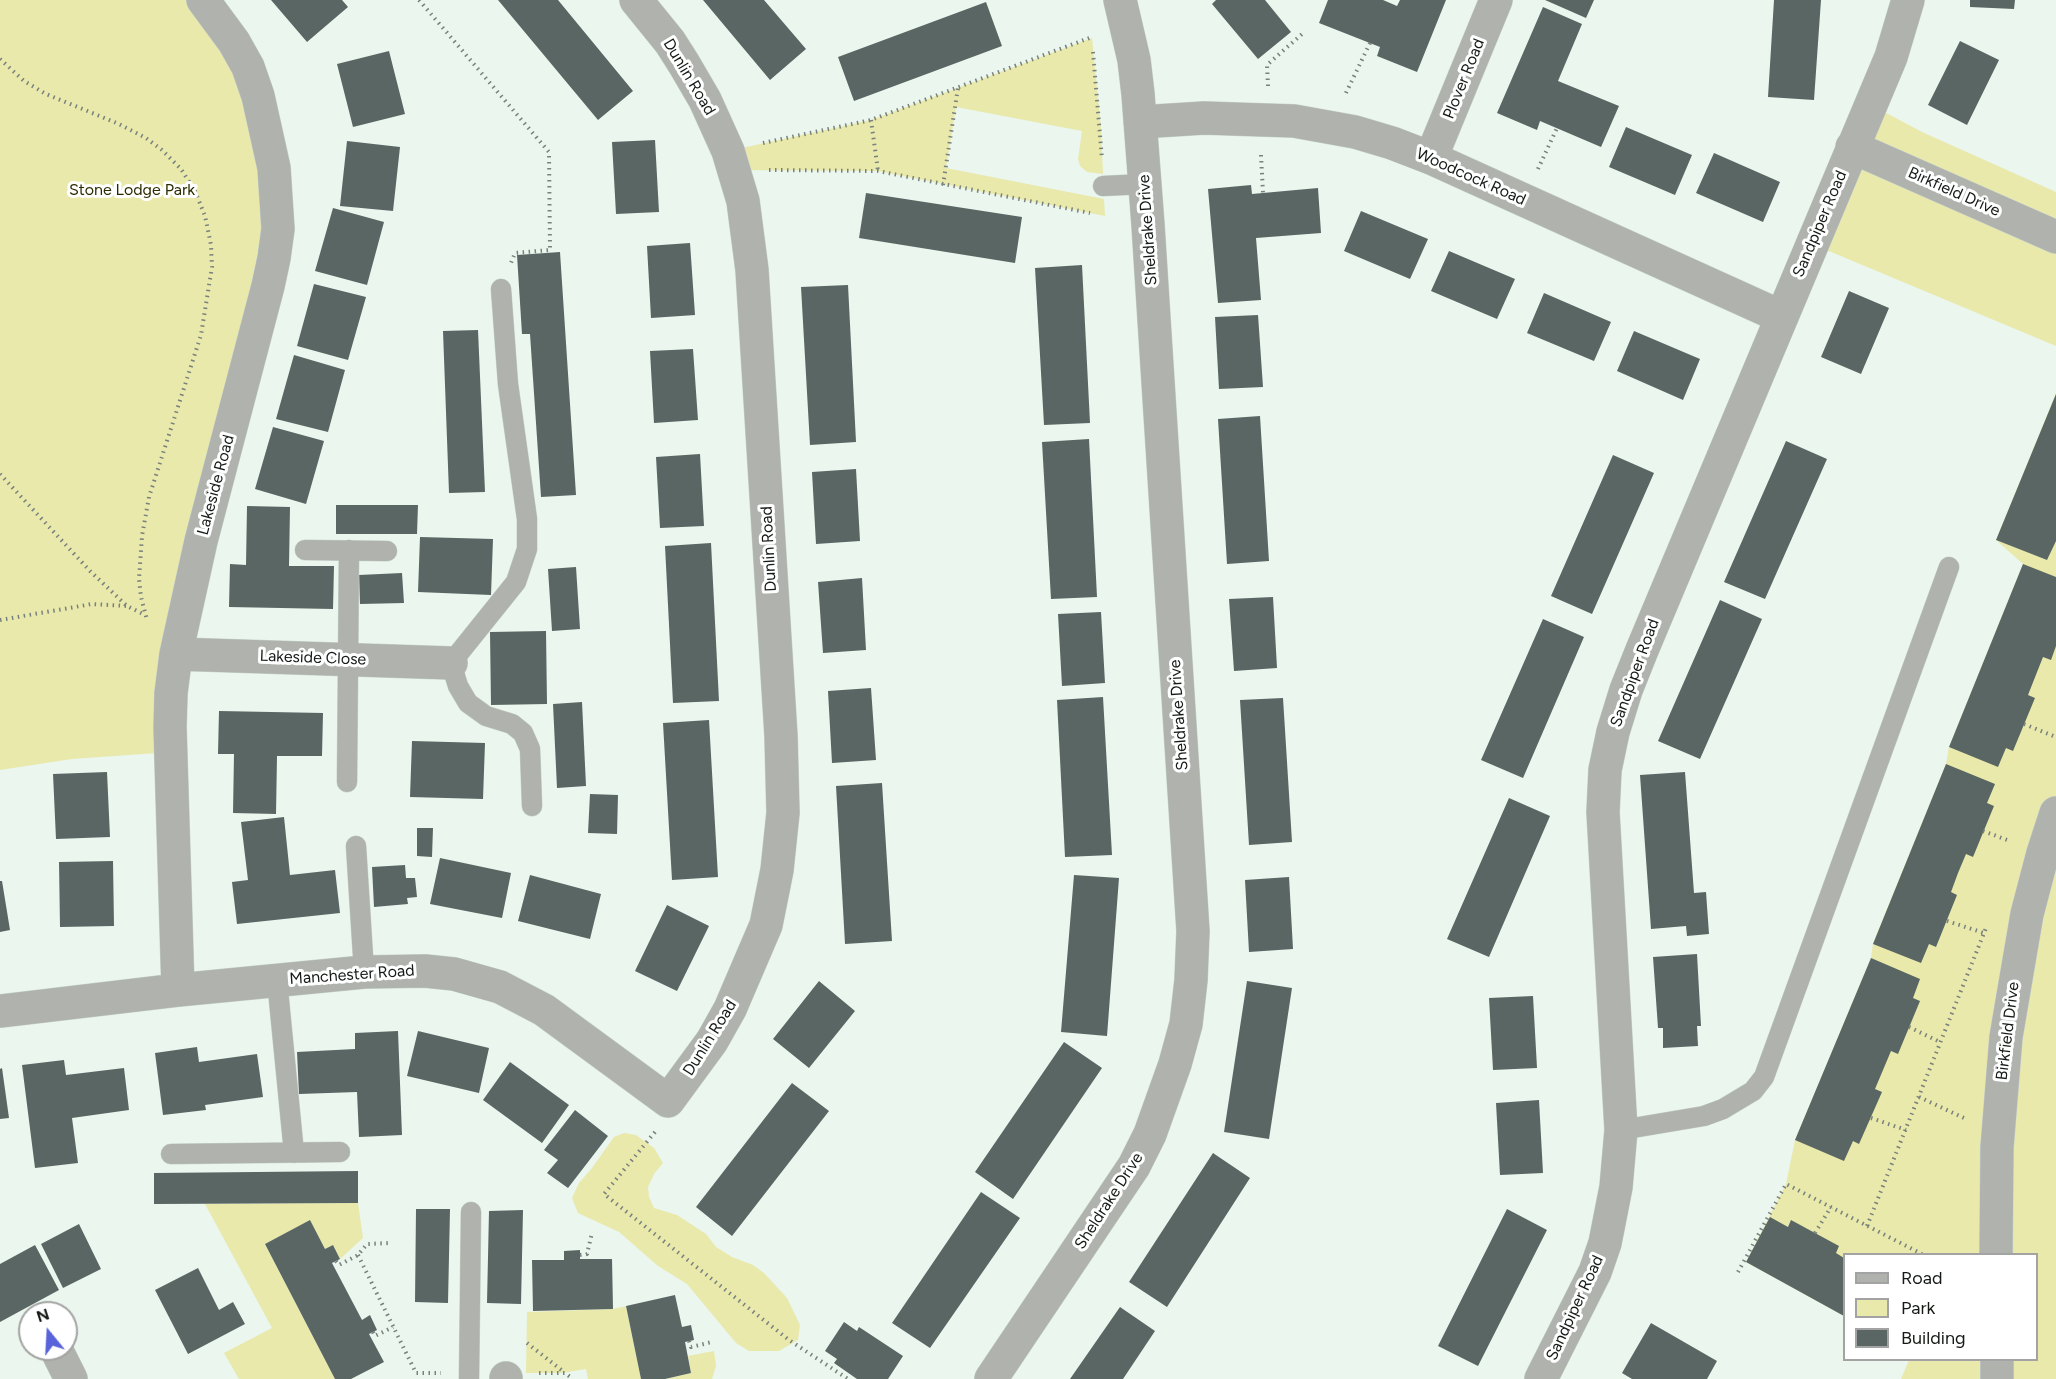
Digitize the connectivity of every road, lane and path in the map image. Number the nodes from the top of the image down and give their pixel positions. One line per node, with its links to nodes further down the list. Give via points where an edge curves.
1 (203, 0): 37 (street, Lakeside Road, via 234,42 258,96 274,168 278,229 268,286 201,541)
2 (419, 0): 26 (path, via 549,152 550,250 514,253)
3 (636, 0): 19 (street, Dunlin Road, via 684,64)
4 (1496, 0): 18 (street, Plover Road)
5 (1908, 0): 17 (street, Sandpiper Road, via 1891,57)
6 (1123, 12): 8 (path); 14 (street, Sheldrake Drive, via 1134,60)
7 (1302, 34): 12 (path, via 1267,65)
8 (1092, 38): 11 (path); 23 (path)
9 (1370, 43): 15 (path)
10 (0, 59): 34 (path, via 46,94 119,124 162,150 181,169 205,216 212,256 210,288 201,335 149,497 139,579)
11 (958, 88): 13 (path); 21 (path)
12 (1271, 119): 14 (street, Woodcock Road); 15 (street, Woodcock Road)
13 (871, 120): 19 (path); 20 (path)
14 (1140, 122): 22 (street, Sheldrake Drive)
15 (1330, 127): 18 (street, Woodcock Road)
16 (1557, 128): 24 (path)
17 (1852, 147): 25 (street, Birkfield Drive); 27 (street, Sandpiper Road)
18 (1431, 158): 24 (street, Woodcock Road)
19 (732, 160): 20 (path); 57 (street, Dunlin Road, via 749,233 752,270 783,813 773,899 759,945 730,1010)
20 (878, 171): 21 (path)
21 (943, 184): 23 (path, via 1105,216)
22 (1145, 184): 23 (lane); 90 (street, Sheldrake Drive, via 1193,931 1186,1023 1163,1101 1134,1166)
23 (1103, 186)
24 (1524, 200): 27 (street, Woodcock Road)
25 (2056, 237)
26 (501, 289): 39 (lane, via 527,549 516,582)
27 (1782, 317): 59 (street, Sandpiper Road, via 1626,690 1605,770 1603,812)
28 (0, 474): 33 (path)
29 (305, 550): 30 (lane)
30 (349, 550): 31 (lane); 38 (lane)
31 (387, 551)
32 (1949, 567): 59 (lane, via 1764,1077 1753,1091 1723,1109 1704,1116)
33 (127, 606): 34 (path); 35 (path, via 92,604)
34 (145, 615): 36 (path)
35 (0, 620)
36 (149, 627)
37 (176, 654): 38 (street, Lakeside Close); 53 (street, Lakeside Road, via 170,727)
38 (349, 660): 39 (street, Lakeside Close); 42 (lane)
39 (451, 663): 43 (lane, via 468,702 486,716 523,732 530,749)
40 (2024, 724): 41 (path)
41 (2056, 737)
42 (347, 782)
43 (532, 806)
44 (2056, 813): 71 (street, Birkfield Drive, via 2027,914 2006,1036 1997,1147)
45 (1983, 831): 46 (path)
46 (2020, 845)
47 (356, 846): 51 (lane)
48 (1947, 921): 50 (path)
49 (1989, 922): 50 (path)
50 (1984, 933): 56 (path)
51 (364, 972): 52 (street, Manchester Road); 57 (street, Manchester Road, via 425,970 500,987 544,1010)
52 (277, 981): 53 (street, Manchester Road); 62 (lane)
53 (178, 990): 54 (street, Manchester Road)
54 (0, 1011)
55 (1909, 1027): 56 (path)
56 (1940, 1041): 60 (path)
57 (668, 1101): 89 (path, via 660,1125 604,1194 789,1340)
58 (1870, 1118): 60 (path)
59 (1621, 1130): 91 (street, Sandpiper Road, via 1616,1187 1605,1243 1583,1300)
60 (1906, 1130): 66 (path)
61 (340, 1152): 62 (lane)
62 (294, 1153): 63 (lane)
63 (171, 1154)
64 (1831, 1207): 66 (path); 68 (path); 75 (path, via 1786,1184)
65 (471, 1212): 87 (lane)
66 (1867, 1226): 70 (path)
67 (592, 1233): 73 (path, via 587,1254)
68 (1815, 1233)
69 (390, 1243): 72 (path, via 366,1244)
70 (1914, 1253)
71 (1996, 1253)
72 (358, 1255): 74 (path, via 339,1265); 76 (path)
73 (580, 1255)
74 (336, 1261)
75 (1738, 1272)
76 (393, 1327): 77 (path, via 375,1336); 83 (path, via 416,1373)
77 (373, 1332)
78 (689, 1341): 79 (path, via 691,1347)
79 (712, 1342)
80 (527, 1343): 85 (path)
81 (62, 1361): 86 (street)
82 (1997, 1361): 92 (street)
83 (447, 1373)
84 (538, 1373): 85 (path)
85 (565, 1373): 88 (path)
86 (71, 1379)
87 (469, 1379)
88 (573, 1379)
89 (848, 1379)
90 (991, 1379)
91 (1542, 1379)
92 (1997, 1379)

